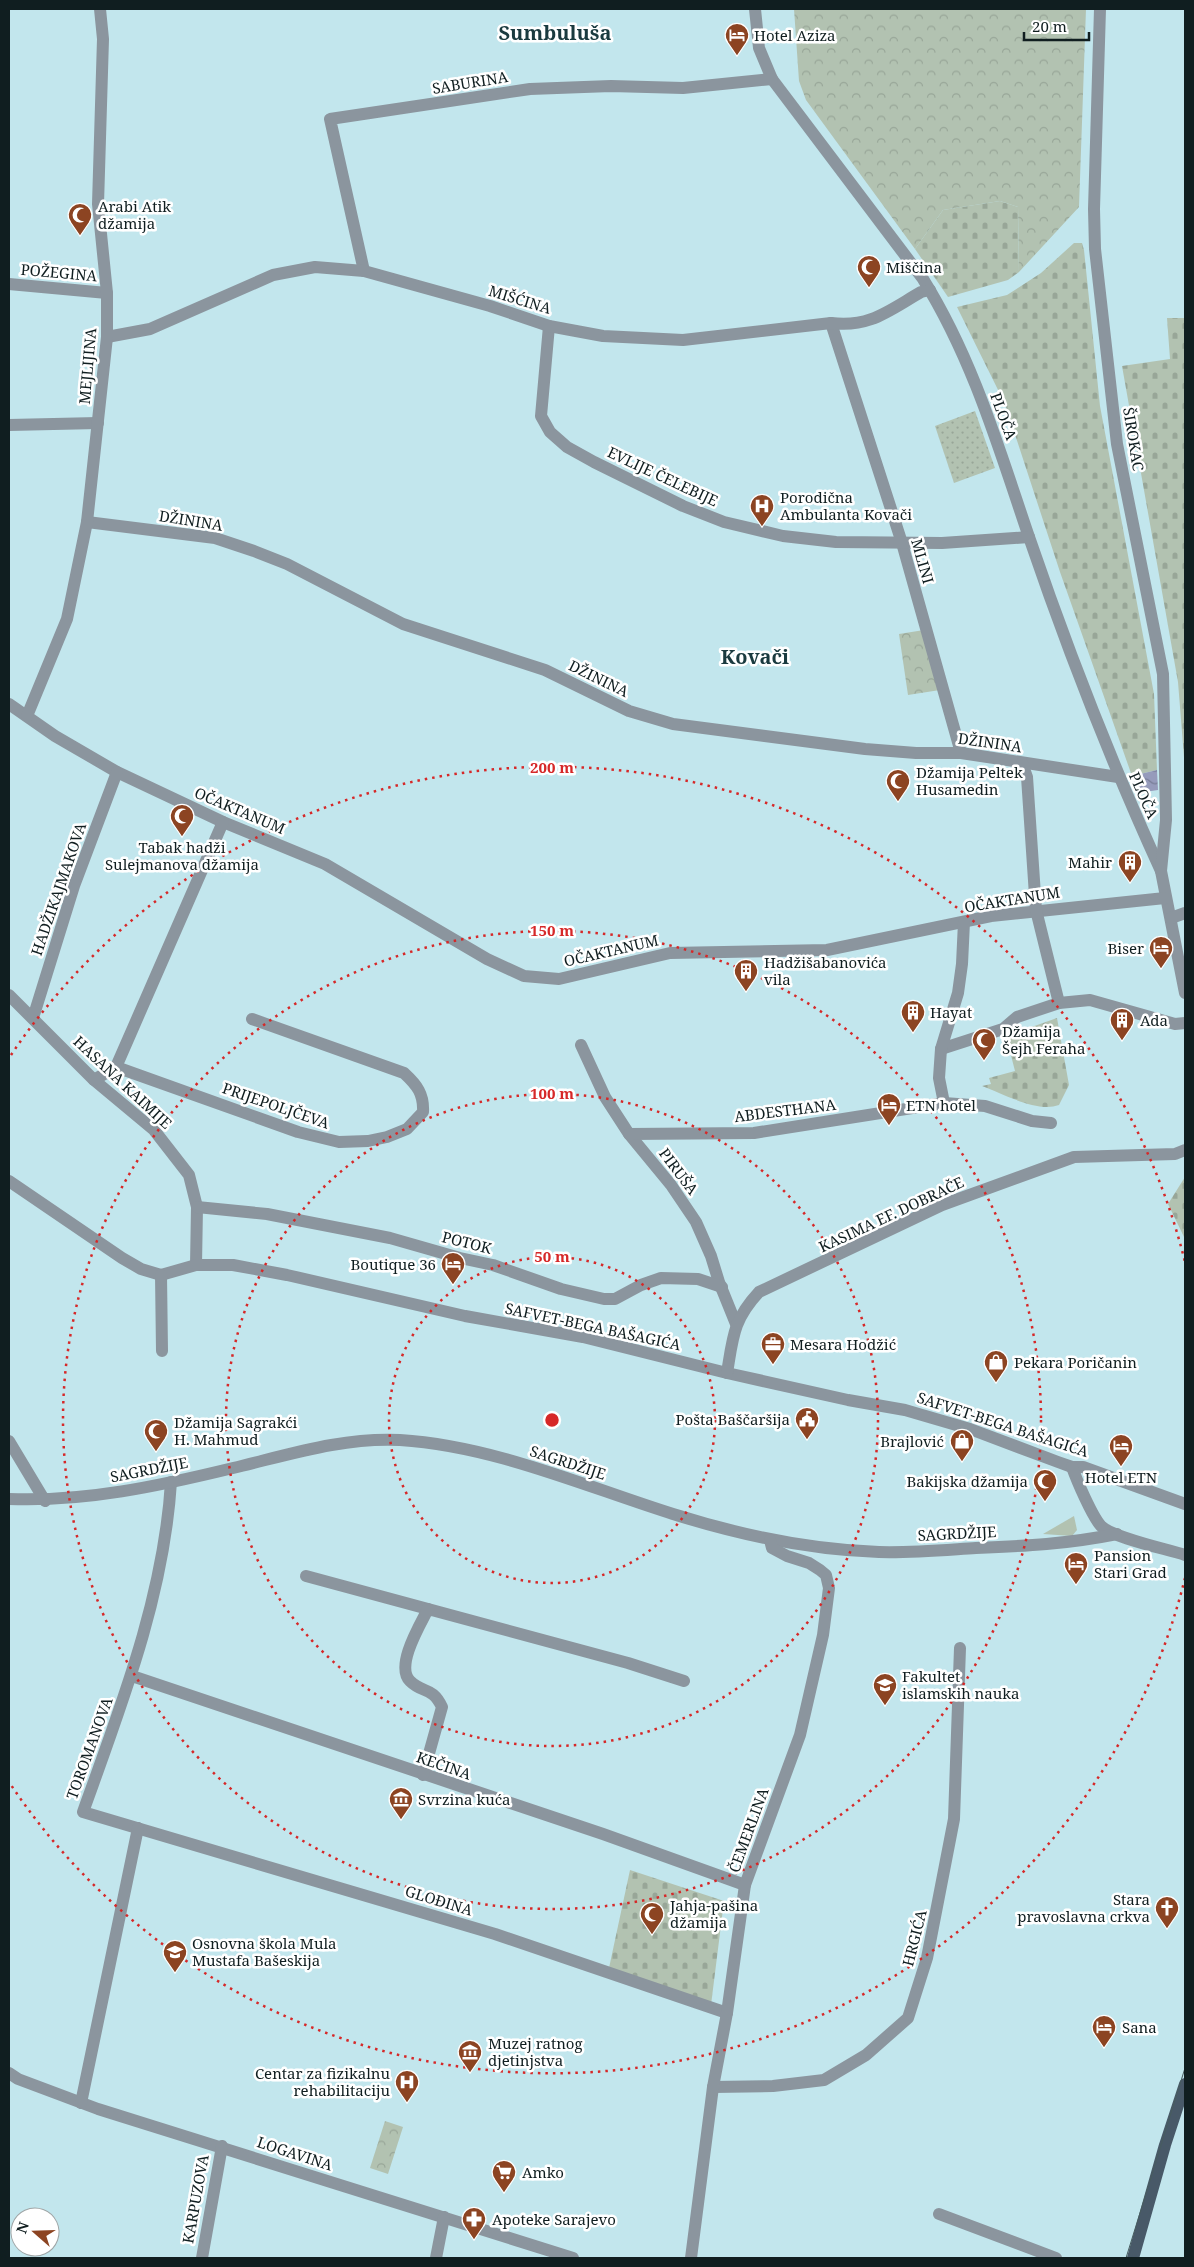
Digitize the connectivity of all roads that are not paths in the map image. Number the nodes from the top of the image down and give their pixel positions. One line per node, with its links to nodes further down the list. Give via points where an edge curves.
1 (100, 9): 8 (street, MEJLIJINA, via 103,39 98,204)
2 (755, 9): 4 (street, PLOČA, via 759,48)
3 (1100, 9): 24 (street, ŠIROKAC, via 1094,209 1096,249 1117,444 1163,674 1166,820)
4 (772, 79): 5 (street, SABURINA, via 682,88 530,89 330,119); 7 (street, PLOČA)
5 (364, 271): 10 (street, MIŠĆINA); 11 (street, MIŠĆINA, via 315,267 273,275 150,329)
6 (9, 284): 8 (street, POŽEGINA)
7 (930, 290): 9 (street, MIŠĆINA, via 867,322); 15 (street, PLOČA, via 971,371)
8 (107, 293): 11 (street, MEJLIJINA)
9 (830, 323): 10 (street, MIŠĆINA, via 683,340 603,336); 16 (street, MLINI)
10 (549, 326): 16 (street, EVLIJE ČELEBIJE, via 541,416 550,432 568,447 683,506 724,522 783,536 836,542)
11 (107, 337): 12 (street, MEJLIJINA)
12 (98, 423): 13 (street); 14 (street, MEJLIJINA)
13 (9, 425)
14 (87, 522): 18 (street, MEJLIJINA, via 67,619); 19 (street, DŽININA, via 215,538 254,551 287,564 404,624 545,670 629,711 673,724 865,748)
15 (1029, 536): 16 (street, EVLIJE ČELEBIJE); 22 (street, PLOČA, via 1088,703)
16 (902, 543): 19 (street, MLINI)
17 (9, 704): 18 (street, OČAKTANUM)
18 (27, 716): 21 (street, OČAKTANUM)
19 (961, 753): 20 (street, DŽININA)
20 (1022, 763): 22 (street, DŽININA); 26 (street, via 1028,786)
21 (117, 772): 23 (street, OČAKTANUM); 33 (street, HADŽIKAJMAKOVA, via 74,886)
22 (1118, 777): 24 (street, PLOČA)
23 (223, 822): 29 (street, OČAKTANUM, via 325,864 486,959 524,976 559,979 670,953 826,950); 38 (street)
24 (1161, 871): 25 (street)
25 (1165, 898): 26 (street, OČAKTANUM); 28 (street)
26 (1036, 910): 29 (street, OČAKTANUM); 32 (street)
27 (1185, 913): 28 (street)
28 (1171, 918): 30 (street)
29 (964, 922): 37 (street, via 958,993)
30 (1185, 993)
31 (9, 995): 33 (street, HASANA KAIMIJE)
32 (1059, 1003): 35 (street, via 1090,1000 1175,1024); 37 (street, via 1017,1017 1003,1029)
33 (33, 1018): 39 (street, HASANA KAIMIJE)
34 (252, 1019): 38 (street, PRIJEPOLJČEVA, via 404,1073 424,1098 424,1112 407,1129 387,1137 338,1142 298,1132)
35 (1185, 1023)
36 (581, 1045): 42 (street, PIRUŠA, via 605,1097)
37 (941, 1049): 40 (street, via 939,1078)
38 (116, 1067): 39 (street)
39 (94, 1080): 45 (street, HASANA KAIMIJE, via 154,1130 189,1175)
40 (944, 1103): 41 (street, ABDESTHANA, via 985,1106 1032,1121); 42 (street, ABDESTHANA, via 754,1133)
41 (1051, 1123)
42 (629, 1134): 48 (street, PIRUŠA, via 696,1222)
43 (1185, 1150): 49 (street, KASIMA EF. DOBRAČE, via 1175,1154 1074,1157 942,1205 759,1292)
44 (9, 1181): 47 (street, via 122,1258)
45 (197, 1207): 46 (street, HASANA KAIMIJE); 48 (street, POTOK, via 266,1214 390,1238 493,1265 604,1300 661,1278 698,1279)
46 (196, 1265): 47 (street, SAFVET-BEGA BAŠAGIĆA); 51 (street, SAFVET-BEGA BAŠAGIĆA, via 232,1266 287,1275 465,1316 582,1337)
47 (160, 1275): 50 (street)
48 (722, 1287): 49 (street, PIRUŠA)
49 (736, 1324): 51 (street, KASIMA EF. DOBRAČE)
50 (162, 1351)
51 (727, 1373): 53 (street, SAFVET-BEGA BAŠAGIĆA, via 905,1410 970,1428)
52 (9, 1440): 56 (street)
53 (1072, 1467): 57 (street, SAFVET-BEGA BAŠAGIĆA, via 1083,1467); 58 (street, SAGRDŽIJE, via 1101,1526)
54 (171, 1482): 56 (street, SAGRDŽIJE); 59 (street, SAGRDŽIJE, via 346,1441 400,1440 454,1448 523,1465 675,1514); 64 (street, TOROMANOVA, via 169,1519)
55 (9, 1499): 56 (street, SAGRDŽIJE)
56 (45, 1501)
57 (1185, 1504)
58 (1117, 1534): 59 (street, SAGRDŽIJE, via 1063,1544 909,1552 878,1552); 60 (street, SAGRDŽIJE)
59 (770, 1540): 68 (street, ČEMERLINA, via 772,1548 779,1553 820,1570 826,1576 829,1588 823,1635 800,1735)
60 (1185, 1555)
61 (306, 1576): 62 (street)
62 (428, 1609): 65 (street); 66 (street, via 405,1658 404,1669 410,1681 437,1695 442,1707)
63 (960, 1648): 72 (street, HRGIĆA, via 954,1819 927,1958 908,2018 866,2054 824,2080 773,2086)
64 (132, 1676): 66 (street, KEČINA); 67 (street, TOROMANOVA, via 83,1812)
65 (684, 1681)
66 (423, 1775): 68 (street, KEČINA)
67 (138, 1828): 69 (street, GLOĐINA, via 495,1934); 73 (street)
68 (745, 1884): 69 (street, ČEMERLINA)
69 (727, 2013): 72 (street, ČEMERLINA)
70 (9, 2074): 73 (street, LOGAVINA)
71 (1185, 2084): 82 (main road)
72 (713, 2087): 80 (street, ČEMERLINA)
73 (81, 2103): 74 (street, LOGAVINA)
74 (222, 2146): 76 (street, LOGAVINA); 77 (street, KARPUZOVA)
75 (939, 2214): 81 (street)
76 (444, 2217): 78 (street); 79 (street, LOGAVINA)
77 (202, 2258)
78 (436, 2258)
79 (573, 2258)
80 (691, 2258)
81 (1056, 2258)
82 (1133, 2258)

